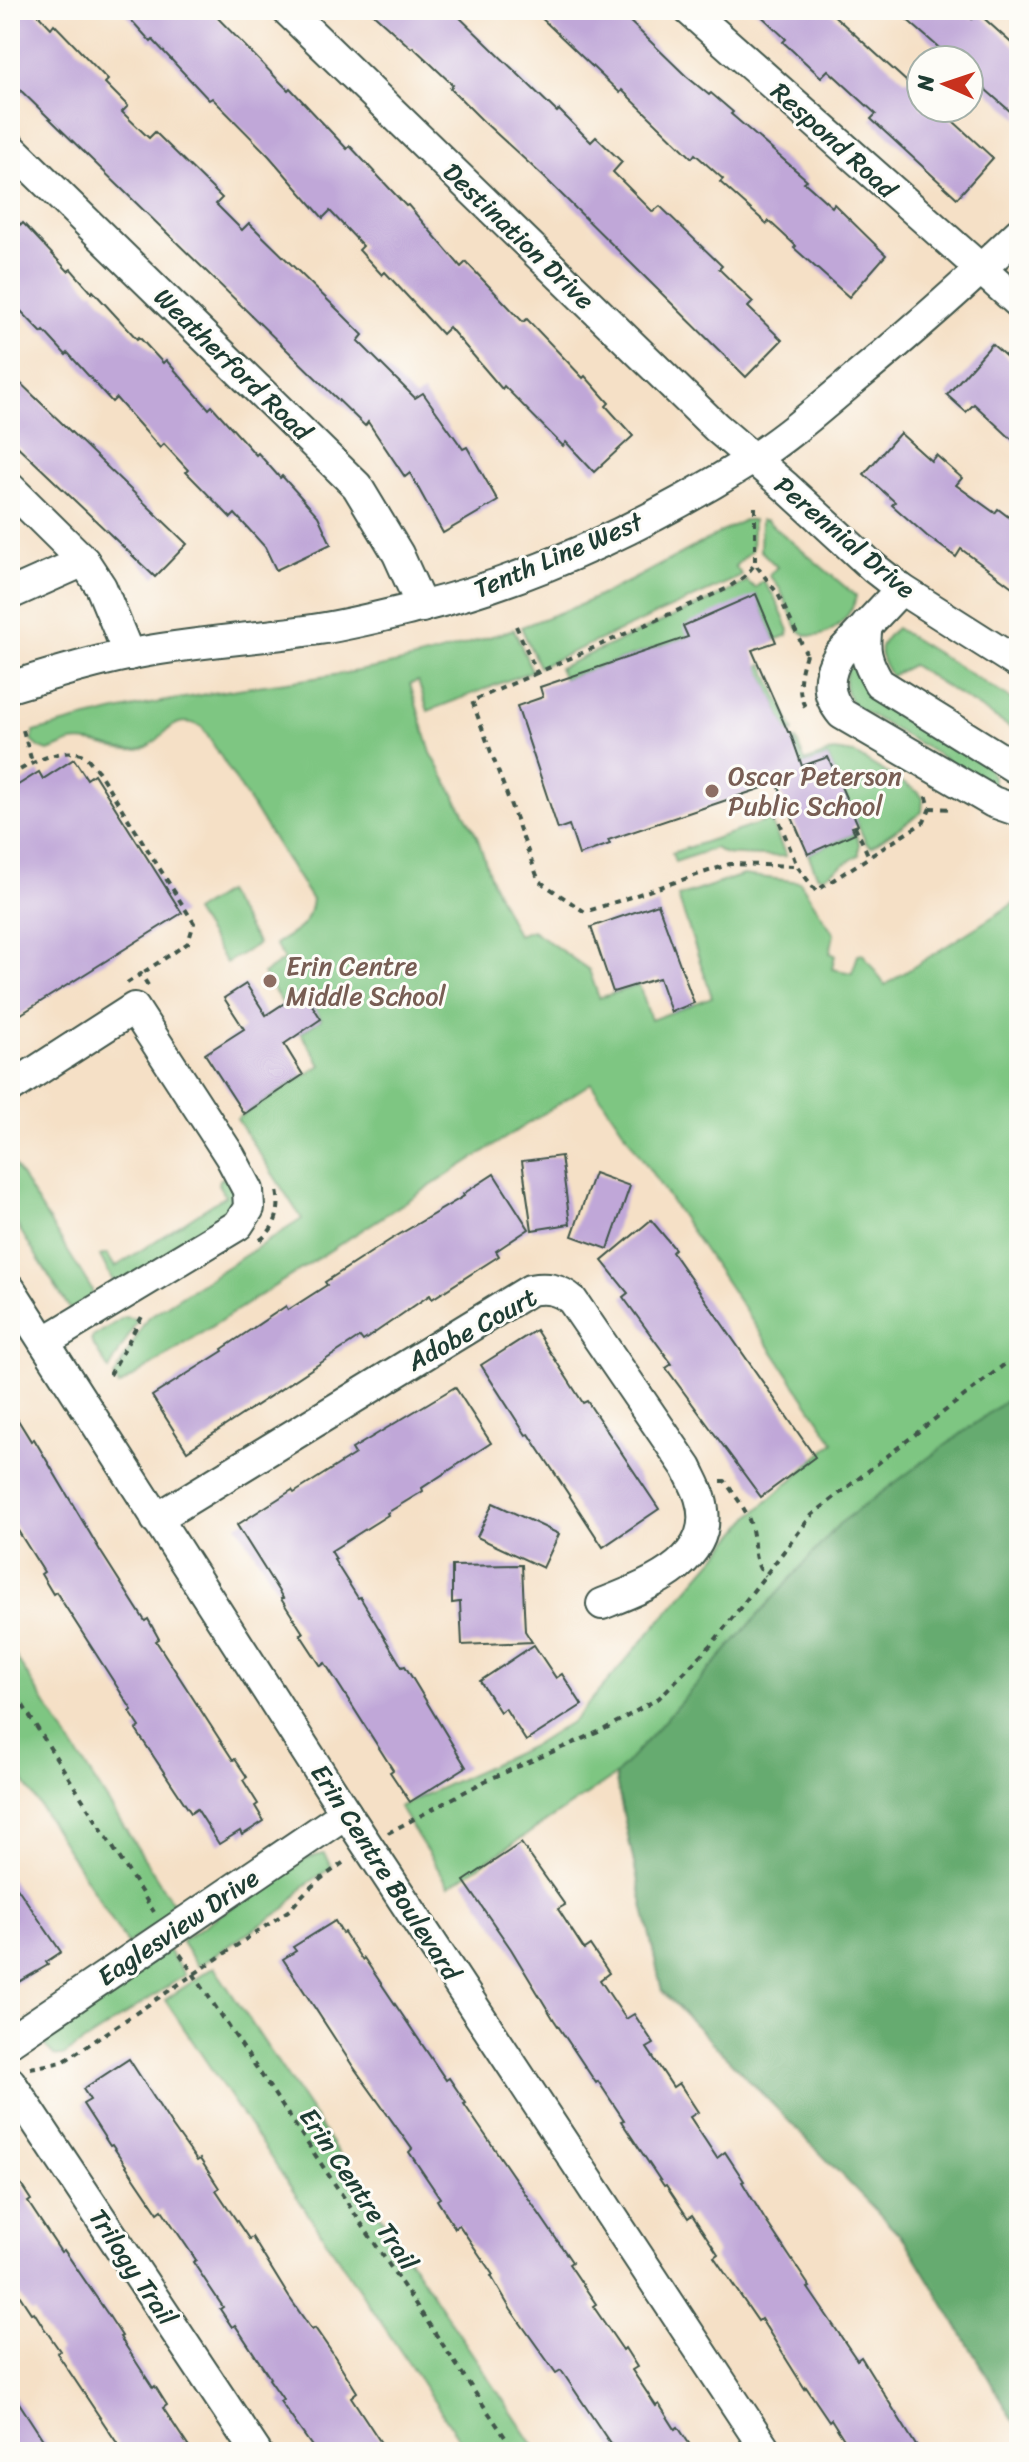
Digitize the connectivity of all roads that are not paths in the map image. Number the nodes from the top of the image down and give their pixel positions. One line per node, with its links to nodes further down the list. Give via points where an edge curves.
1 (287, 10): 7 (street, Destination Drive)
2 (689, 10): 5 (street, Respond Road)
3 (10, 147): 12 (street, Weatherford Road, via 357,486)
4 (1019, 233): 5 (street, Tenth Line West)
5 (980, 271): 6 (street, Respond Road); 7 (street, Tenth Line West)
6 (1019, 303)
7 (753, 459): 10 (street, Perennial Drive); 12 (street, Tenth Line West, via 599,543 526,574)
8 (10, 488): 9 (street)
9 (84, 561): 11 (street); 14 (street, via 101,587)
10 (901, 589): 13 (street); 15 (street, Perennial Drive)
11 (10, 594)
12 (422, 607): 14 (street, Tenth Line West, via 322,629)
13 (867, 625): 17 (street, via 864,645 879,683); 18 (street, via 832,666 829,691 842,714 993,802)
14 (129, 655): 16 (street, Tenth Line West)
15 (1019, 664)
16 (10, 687)
17 (1019, 770)
18 (1019, 811)
19 (10, 1088): 21 (street, via 134,1008 248,1190 249,1208 238,1225)
20 (10, 1289): 21 (street, Erin Centre Boulevard)
21 (44, 1342): 22 (street, Erin Centre Boulevard)
22 (156, 1519): 23 (street, Adobe Court, via 541,1288 572,1300 687,1468 702,1507 694,1550 650,1585); 24 (street, Erin Centre Boulevard)
23 (602, 1604)
24 (346, 1813): 25 (street, Eaglesview Drive); 28 (street, Erin Centre Boulevard)
25 (10, 2041)
26 (10, 2083): 27 (street, Trilogy Trail)
27 (256, 2452)
28 (767, 2452)

